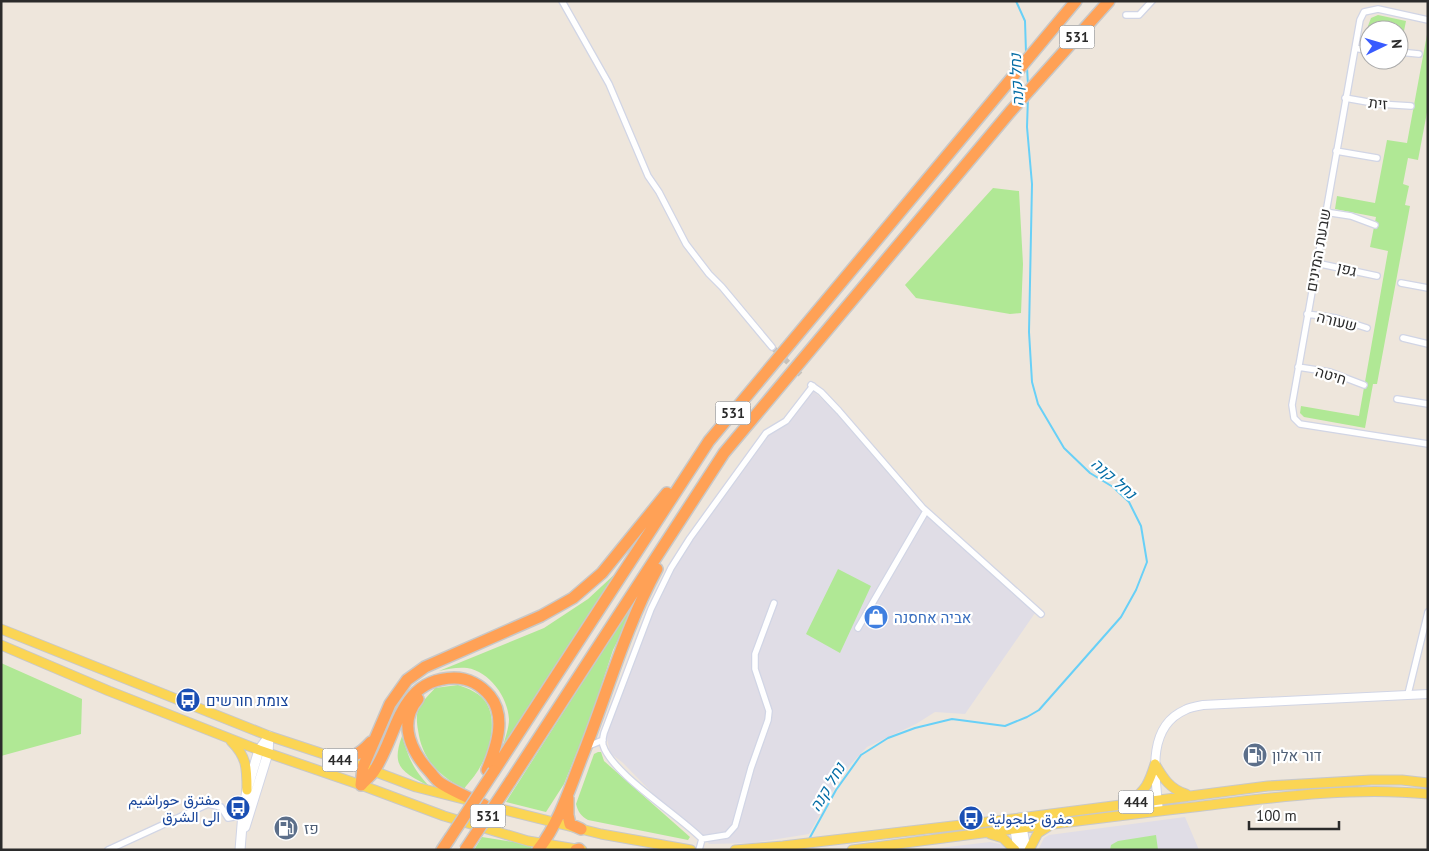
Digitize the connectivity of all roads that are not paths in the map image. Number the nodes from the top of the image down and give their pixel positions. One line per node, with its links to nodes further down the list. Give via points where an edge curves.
1 (562, 1): 25 (street, via 609,84 648,176 686,244)
2 (1076, 1): 30 (highway, 531)
3 (1109, 1): 32 (highway, 531, via 1044,72)
4 (1152, 1): 5 (street, via 1139,16)
5 (1126, 15)
6 (1428, 20): 7 (street, שבעת המינים, via 1369,10 1360,20)
7 (1355, 48): 8 (street); 11 (street, שבעת המינים)
8 (1359, 49)
9 (1409, 53): 10 (street)
10 (1419, 54)
11 (1346, 98): 12 (street, זית); 13 (street, שבעת המינים)
12 (1411, 106)
13 (1336, 151): 14 (street); 15 (street, שבעת המינים)
14 (1377, 158)
15 (1325, 212): 16 (street, via 1351,216); 17 (street, שבעת המינים)
16 (1375, 225)
17 (1316, 263): 18 (street, גפן); 21 (street, שבעת המינים)
18 (1377, 276)
19 (1401, 283): 20 (street)
20 (1428, 288)
21 (1307, 314): 22 (street, שעורה, via 1336,318); 26 (street, שבעת המינים)
22 (1367, 328)
23 (1403, 338): 24 (street)
24 (1428, 344)
25 (772, 347)
26 (1298, 367): 27 (street, חיטה, via 1330,372); 31 (street, שבעת המינים, via 1292,411 1300,424)
27 (1364, 385)
28 (1397, 399): 29 (street)
29 (1428, 404)
30 (709, 441): 45 (highway, via 602,573 556,608 415,673 390,704); 53 (highway, 531)
31 (1428, 444)
32 (724, 453): 47 (highway, via 642,599); 77 (highway, 531, bridge)
33 (926, 512): 36 (street); 37 (street); 46 (street, via 839,410 811,385 786,421 766,433 671,568 651,609)
34 (774, 604): 72 (street, via 754,660 768,720 735,826 727,835)
35 (1428, 612): 41 (street)
36 (1041, 614)
37 (858, 628)
38 (1, 629): 43 (main road, 444)
39 (1, 645): 44 (main road, 444)
40 (445, 678): 53 (highway, via 474,682 494,700 498,739); 54 (highway, via 422,686 412,697); 63 (highway, via 427,689 410,712 410,744 440,783)
41 (1408, 694): 42 (street); 51 (street, via 1204,705 1186,709 1166,724 1159,737)
42 (1428, 694)
43 (269, 736): 48 (main road); 49 (main road); 50 (main road, 444)
44 (227, 737): 48 (main road, 444); 57 (main road, via 242,753)
45 (376, 737): 50 (highway, via 356,755 347,759); 52 (highway)
46 (602, 740): 47 (street); 72 (street, via 608,756 620,769)
47 (586, 747): 58 (highway)
48 (259, 750): 49 (main road, 444); 57 (main road)
49 (268, 753): 56 (main road, 444); 65 (main road)
50 (332, 758): 52 (main road, 444)
51 (1155, 764): 59 (main road, via 1176,791); 61 (street); 62 (main road, via 1143,793)
52 (363, 767): 54 (main road, 444); 56 (highway)
53 (491, 770): 76 (highway, 531, bridge)
54 (374, 771): 56 (highway); 63 (main road, 444, via 416,787)
55 (1428, 783): 59 (main road, 444, via 1371,780)
56 (361, 785): 73 (main road, 444, via 444,816)
57 (247, 790): 65 (main road)
58 (568, 793): 67 (highway); 69 (highway, via 570,824)
59 (1196, 794): 61 (main road, 444)
60 (1428, 794): 64 (main road, 444, via 1400,791 1268,798)
61 (1158, 800): 62 (main road, 444); 64 (street)
62 (1128, 804): 66 (main road, 444)
63 (484, 805): 67 (main road, 444)
64 (1159, 811): 68 (main road, 444)
65 (246, 816): 74 (street, via 228,818 221,807 208,804); 75 (main road)
66 (1020, 818): 70 (main road); 81 (main road, 444)
67 (554, 823): 69 (main road, 444); 73 (highway)
68 (1052, 824): 70 (main road, 444); 84 (main road, via 1038,833)
69 (581, 829): 79 (main road, 444)
70 (1019, 829): 71 (main road, 444); 83 (main road); 84 (main road)
71 (985, 832): 82 (main road, 444); 83 (main road, via 1003,838)
72 (702, 839): 80 (street)
73 (541, 846): 78 (main road, 444)
74 (108, 850)
75 (240, 850)
76 (442, 850)
77 (465, 850)
78 (579, 850)
79 (691, 850)
80 (699, 850)
81 (735, 850)
82 (852, 850)
83 (1017, 850)
84 (1027, 850)

